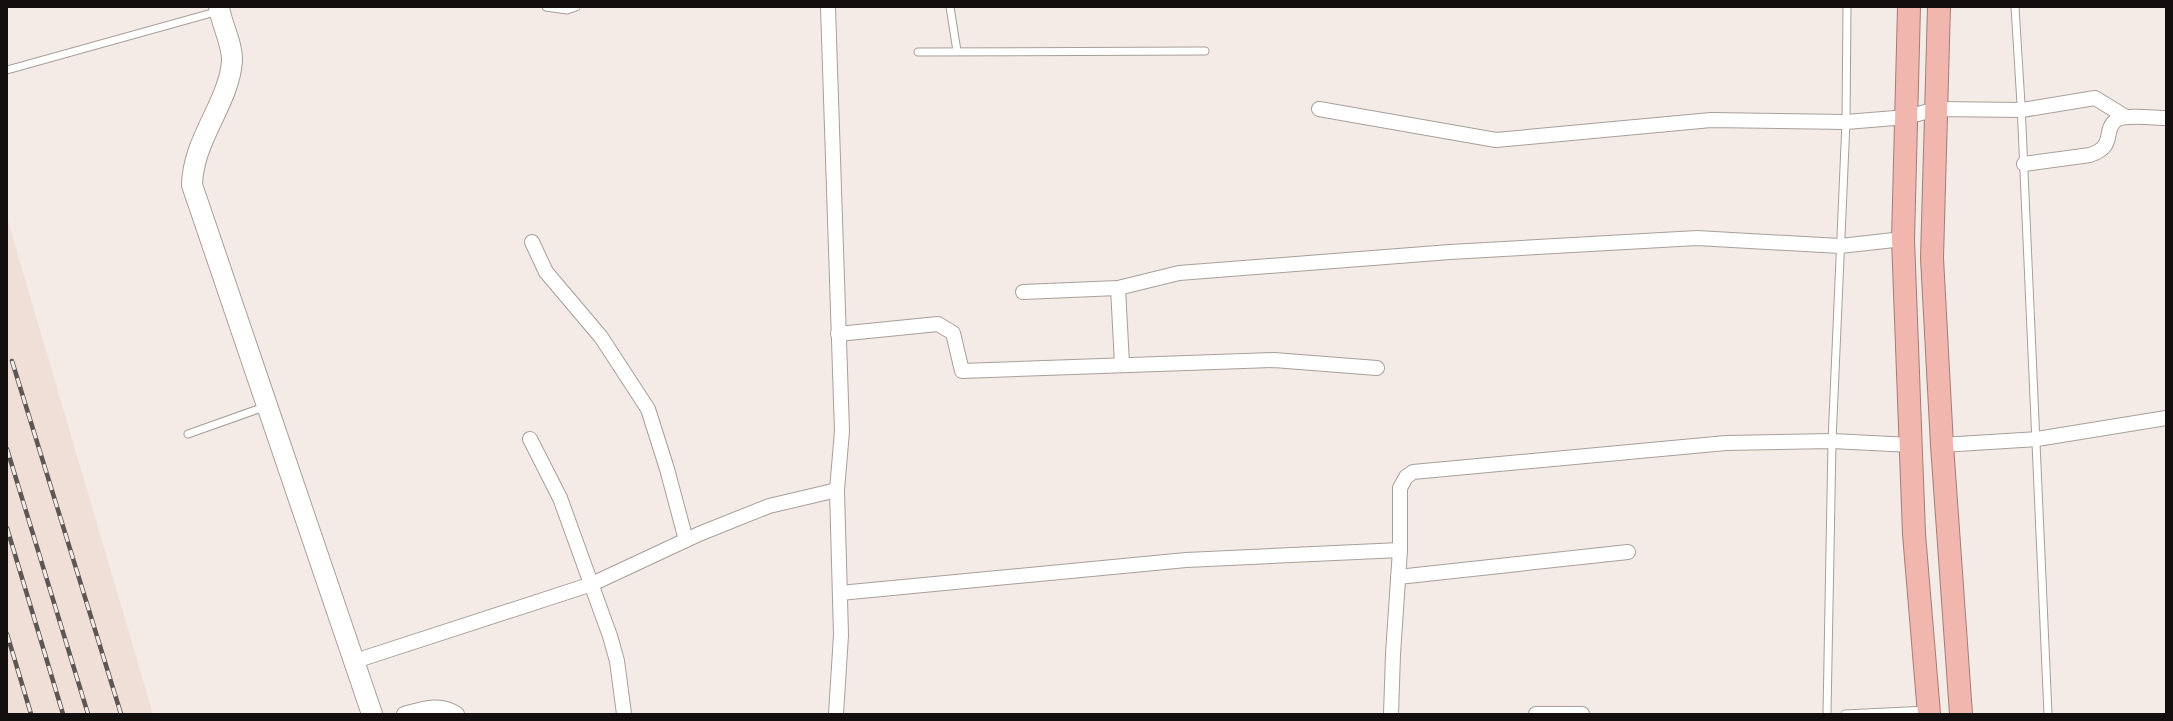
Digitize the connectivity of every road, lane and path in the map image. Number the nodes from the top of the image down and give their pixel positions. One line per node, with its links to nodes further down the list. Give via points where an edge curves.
1 (546, 7): 2 (lane, via 567,10)
2 (576, 7)
3 (828, 7): 27 (street)
4 (950, 7): 10 (lane)
5 (1847, 7): 20 (lane)
6 (1909, 7): 17 (highway)
7 (1939, 7): 15 (highway)
8 (2014, 7): 16 (lane)
9 (223, 8): 13 (lane); 30 (main road, via 232,58 230,75 196,156 192,185)
10 (957, 51): 11 (lane); 12 (lane)
11 (1205, 51)
12 (918, 52)
13 (7, 70)
14 (1319, 109): 20 (street, via 1496,140 1711,120)
15 (1936, 109): 16 (street); 17 (street); 37 (highway, via 1932,258)
16 (2022, 110): 18 (street, via 2095,98); 21 (lane)
17 (1907, 117): 20 (street); 22 (highway)
18 (2126, 117): 19 (street); 21 (street, via 2112,124 2108,142 2099,152)
19 (2166, 118)
20 (1846, 122): 24 (lane)
21 (2024, 164): 34 (lane)
22 (1903, 239): 24 (street); 36 (highway)
23 (532, 242): 39 (street, via 546,272 601,337 648,409 668,469)
24 (1840, 246): 25 (street, via 1697,238 1450,252 1179,273); 35 (lane)
25 (1118, 288): 26 (street); 28 (street)
26 (1023, 292)
27 (838, 334): 28 (street, via 938,324 953,333 962,371); 38 (street, via 842,431)
28 (1122, 364): 29 (street, via 1274,360)
29 (1377, 368)
30 (268, 406): 32 (lane); 45 (main road)
31 (2166, 418): 34 (street)
32 (188, 434)
33 (530, 439): 43 (street, via 560,498)
34 (2037, 439): 37 (street); 58 (lane)
35 (1832, 441): 36 (street); 40 (street, via 1726,443 1413,472 1406,477 1400,488); 55 (lane)
36 (1911, 445): 46 (highway, via 1914,534)
37 (1942, 445): 57 (highway)
38 (837, 490): 39 (street, via 769,506); 44 (street)
39 (686, 540): 43 (street)
40 (1400, 550): 42 (street); 44 (street, via 1186,560)
41 (1628, 552): 42 (street)
42 (1398, 577): 52 (street)
43 (592, 584): 45 (street); 50 (street, via 617,661)
44 (840, 593): 51 (street, via 841,635)
45 (355, 661): 47 (main road)
46 (1928, 712): 56 (lane)
47 (372, 714)
48 (404, 714): 49 (street, via 434,706 444,707)
49 (457, 714)
50 (624, 714)
51 (836, 714)
52 (1391, 714)
53 (1536, 714): 54 (street)
54 (1582, 714)
55 (1827, 714)
56 (1845, 714)
57 (1961, 714)
58 (2048, 714)

